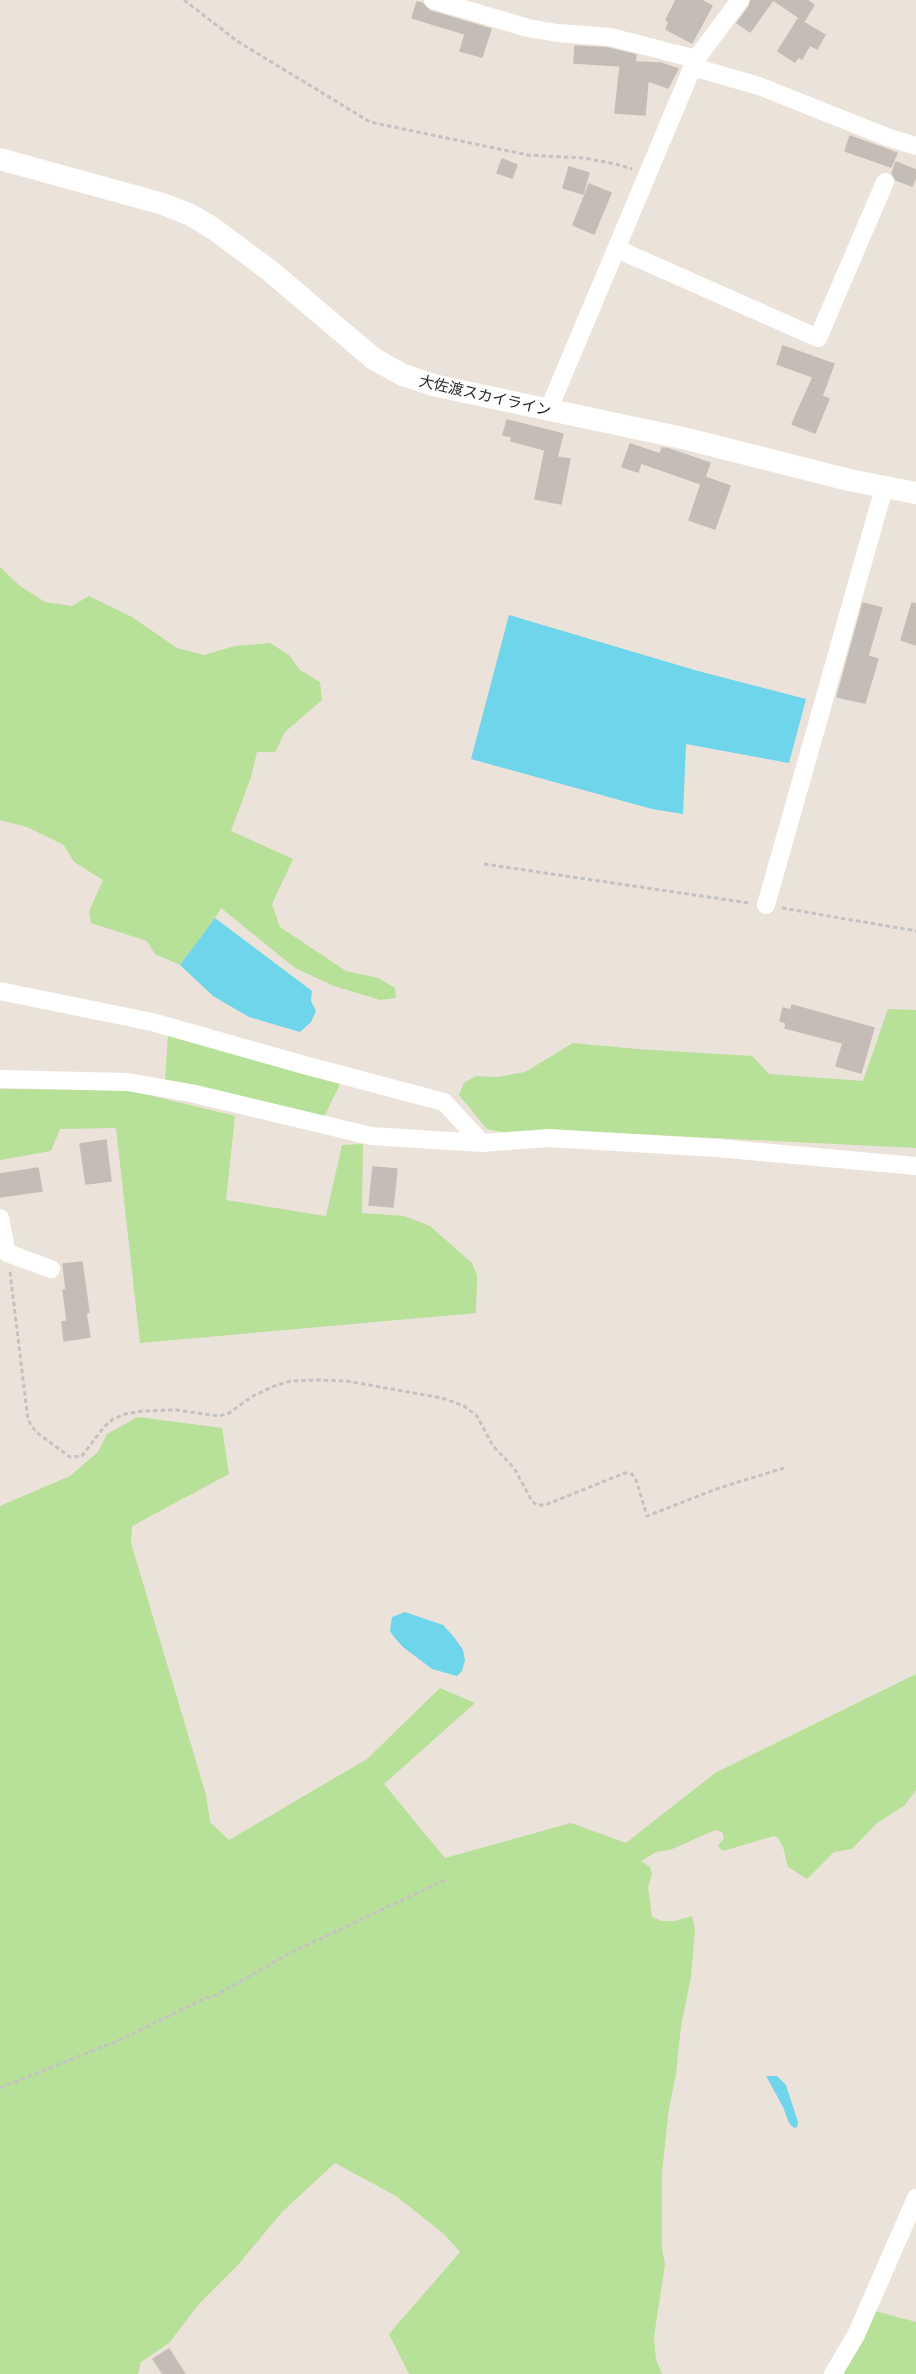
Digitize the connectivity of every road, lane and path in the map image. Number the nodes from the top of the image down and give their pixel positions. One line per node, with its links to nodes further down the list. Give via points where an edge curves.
1 (184, 0): 7 (path, via 256,53 370,122 528,155 616,164)
2 (433, 0): 4 (street, via 528,28 610,37)
3 (740, 0): 4 (street)
4 (695, 63): 5 (street); 7 (street)
5 (916, 146)
6 (0, 159): 10 (street, 大佐渡スカイライン, via 191,215 247,253 374,359 403,375)
7 (648, 174): 9 (street)
8 (885, 182): 9 (street, via 818,338)
9 (617, 249): 10 (street)
10 (548, 411): 11 (street, 大佐渡スカイライン, via 687,439)
11 (884, 488): 12 (street, 大佐渡スカイライン); 14 (street)
12 (916, 493)
13 (484, 864): 14 (path)
14 (766, 905): 15 (path)
15 (916, 931)
16 (0, 991): 18 (street, via 152,1022 444,1102)
17 (0, 1079): 18 (street, via 127,1082 191,1093 371,1136)
18 (482, 1143): 19 (street, via 561,1138)
19 (916, 1166)
20 (0, 1218): 21 (street)
21 (7, 1253): 22 (street); 23 (path, via 28,1420 36,1432 70,1456 82,1456 104,1427 125,1414 176,1410 219,1416 274,1386 317,1380 347,1381 442,1398 464,1406 477,1416 493,1446 514,1468 537,1505 625,1473 636,1480 647,1516)
22 (51, 1269)
23 (784, 1468)
24 (445, 1880): 25 (path, via 292,1952 213,1997)
25 (0, 2088)
26 (916, 2198): 27 (street, via 856,2334)
27 (833, 2374)

